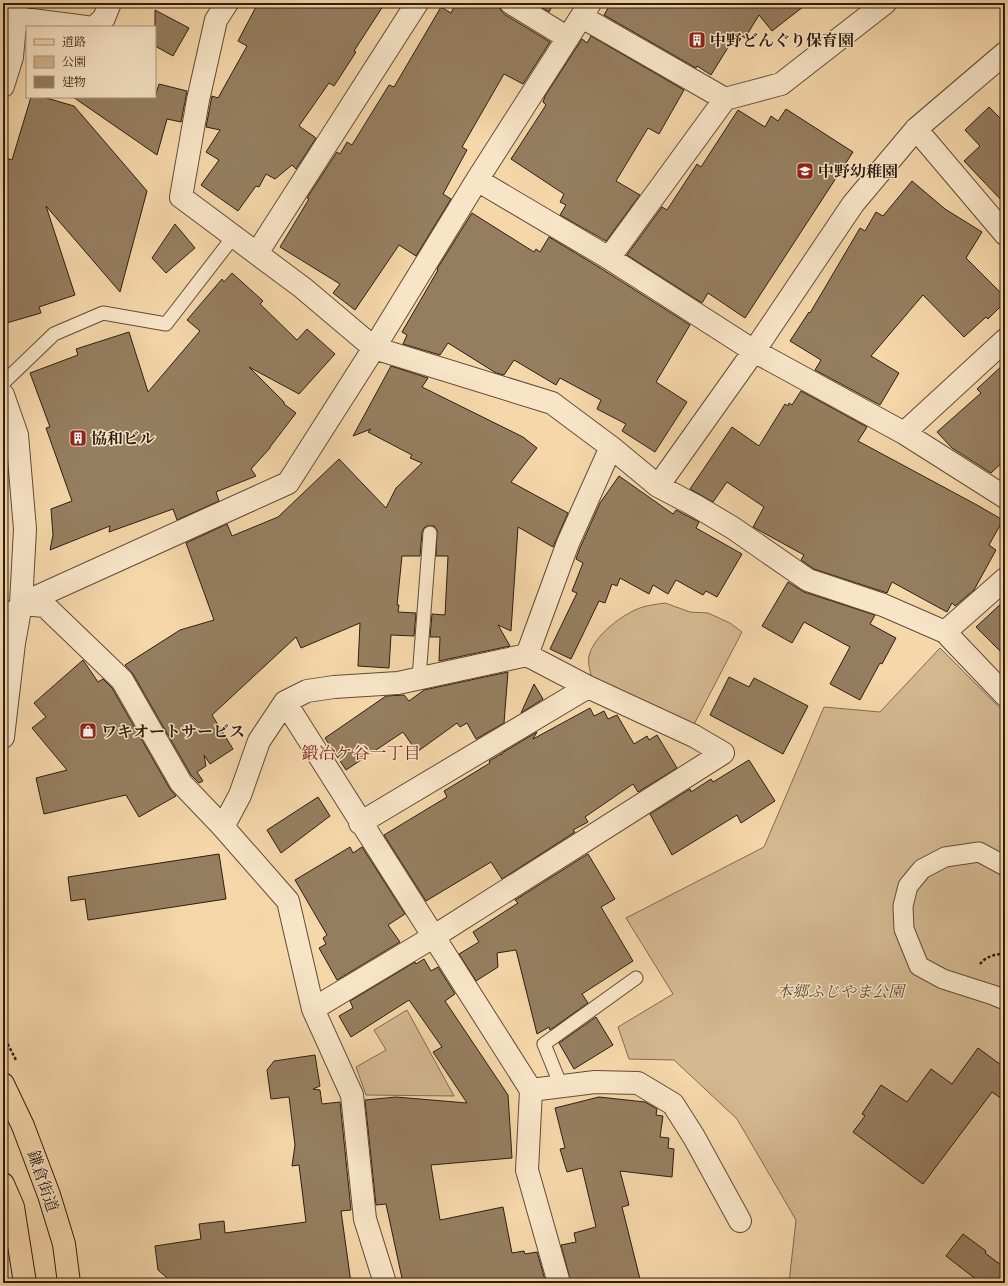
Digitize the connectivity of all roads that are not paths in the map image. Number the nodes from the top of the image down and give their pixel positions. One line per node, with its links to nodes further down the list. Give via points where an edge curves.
1 (110, 3): 9 (street, via 104,18)
2 (227, 3): 17 (street, via 216,20 198,100 181,197)
3 (418, 3): 18 (street)
4 (511, 3): 10 (street)
5 (884, 3): 13 (street, via 782,84)
6 (586, 10): 10 (street); 13 (street)
7 (17, 11): 8 (street); 12 (street, via 12,56)
8 (82, 26)
9 (96, 26)
10 (568, 38): 15 (street)
11 (1005, 53): 14 (street)
12 (3, 86)
13 (725, 99): 19 (street)
14 (916, 129): 16 (street); 22 (street, via 854,204)
15 (477, 180): 19 (street); 21 (street)
16 (1005, 234)
17 (234, 236): 18 (street); 23 (lane, via 166,324 103,313 54,334)
18 (257, 253): 21 (street)
19 (609, 258): 22 (street)
20 (1005, 340): 25 (street)
21 (374, 348): 27 (street, via 552,403); 32 (street, via 288,483)
22 (754, 351): 25 (street); 28 (street)
23 (3, 383)
24 (3, 395): 26 (street)
25 (904, 433): 29 (street)
26 (10, 437): 32 (street, via 25,529)
27 (611, 447): 28 (street); 34 (street, via 568,543)
28 (658, 486): 33 (street, via 733,528 808,580 883,605)
29 (1005, 497)
30 (430, 532): 35 (lane)
31 (1005, 579): 33 (street)
32 (12, 608): 39 (street, via 14,643); 41 (street, via 45,606 122,680 181,783)
33 (945, 632): 37 (street)
34 (527, 655): 35 (street); 36 (street)
35 (419, 678): 38 (street, via 398,683 334,686 307,691)
36 (588, 686): 40 (street); 43 (street, via 723,752)
37 (1005, 695)
38 (285, 702): 40 (street); 41 (street, via 259,741 240,795)
39 (3, 737)
40 (360, 823): 43 (street)
41 (223, 827): 46 (street, via 288,901)
42 (1005, 866): 45 (street, via 979,852 945,857 922,868 908,886 903,906 904,929 920,966 943,979)
43 (433, 937): 46 (street); 49 (street)
44 (636, 978): 48 (lane, via 544,1044)
45 (1005, 1000)
46 (313, 1009): 54 (street, via 352,1095 365,1219)
47 (3, 1084): 53 (main road, 鎌倉街道, via 23,1126 49,1195 64,1244)
48 (561, 1086): 49 (street); 51 (street, via 594,1082 638,1083 673,1104)
49 (531, 1090): 55 (street, via 527,1170)
50 (3, 1184): 52 (main road, via 13,1207)
51 (740, 1221)
52 (25, 1283)
53 (68, 1283)
54 (385, 1283)
55 (559, 1283)

